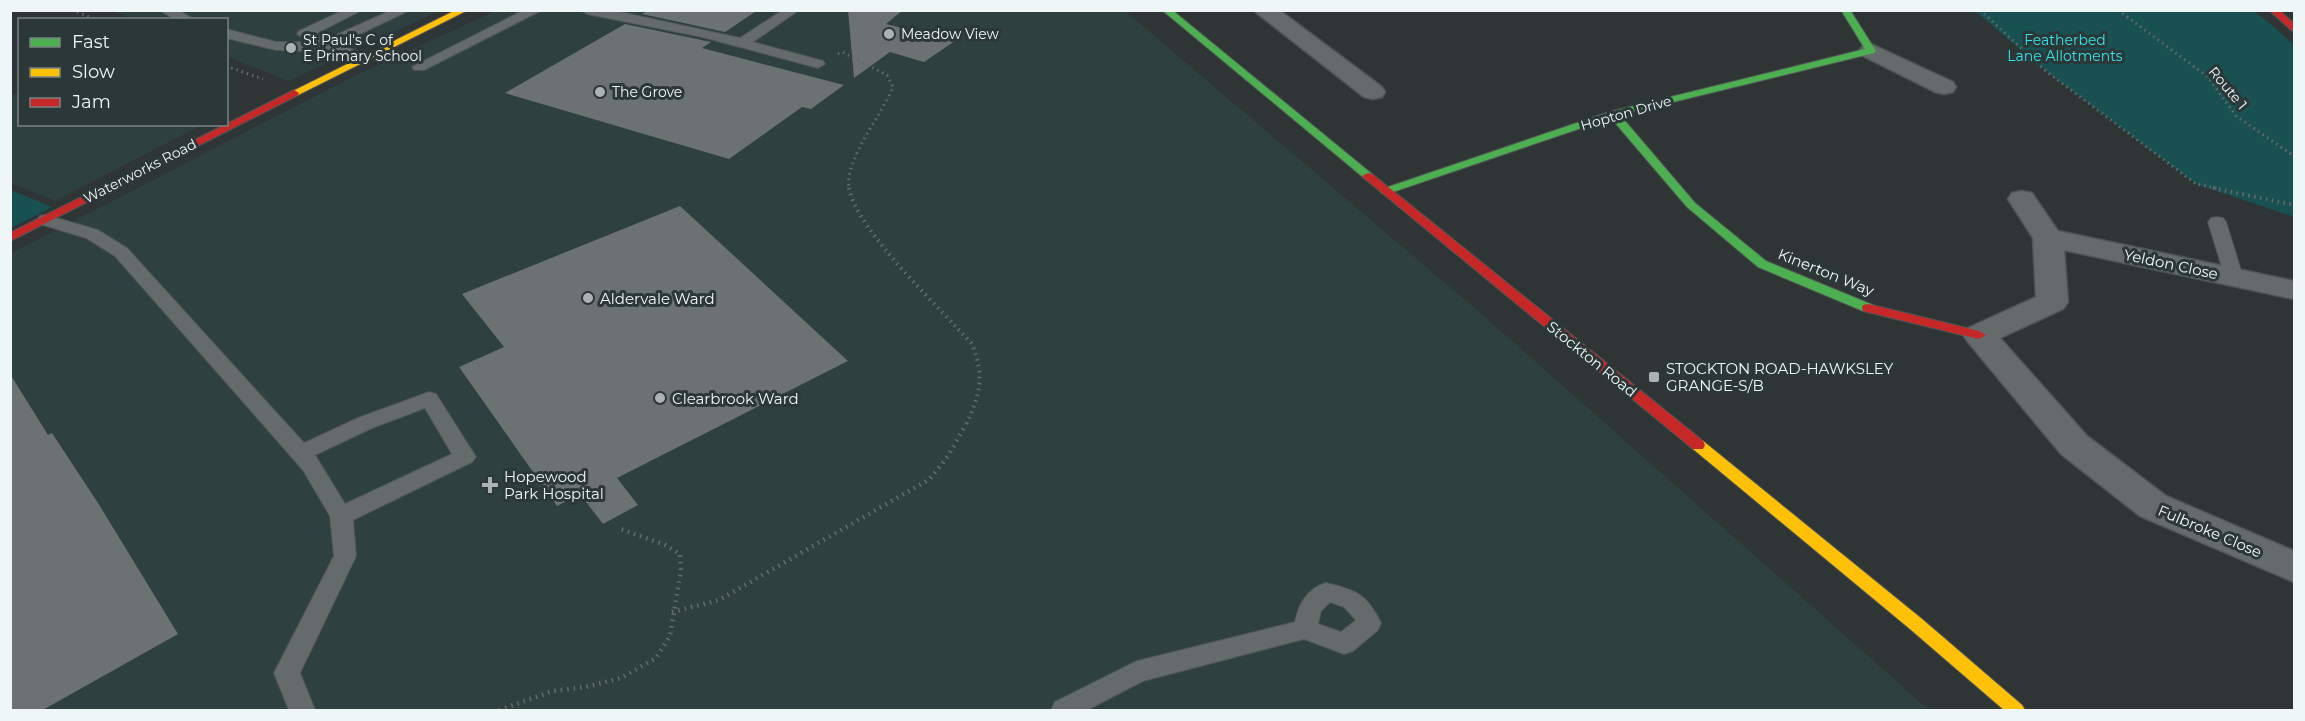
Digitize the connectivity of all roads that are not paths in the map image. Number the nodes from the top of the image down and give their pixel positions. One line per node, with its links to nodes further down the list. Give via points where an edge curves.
1 (165, 10): 12 (lane)
2 (356, 10): 16 (lane, via 304,34)
3 (404, 10): 16 (lane)
4 (464, 10): 18 (main road, Waterworks Road)
5 (536, 10): 20 (lane)
6 (587, 10): 15 (lane)
7 (793, 10): 15 (lane)
8 (1166, 10): 26 (main road, Stockton Road)
9 (1264, 10): 22 (street)
10 (1845, 10): 17 (main road)
11 (2273, 10): 13 (main road)
12 (184, 18)
13 (2295, 28)
14 (228, 34): 16 (lane, via 252,43 277,46)
15 (743, 42): 19 (lane)
16 (325, 44): 18 (lane)
17 (1871, 51): 21 (street); 23 (main road, Hopton Drive)
18 (361, 58): 24 (main road, Waterworks Road)
19 (818, 64)
20 (419, 67)
21 (1944, 87)
22 (1373, 92)
23 (1613, 114): 26 (main road, Hopton Drive); 34 (main road, Kinerton Way, via 1691,206 1762,264 1871,309)
24 (230, 122)
25 (222, 126): 28 (main road, Waterworks Road)
26 (1386, 191): 41 (main road, Stockton Road, via 1916,624)
27 (2022, 199): 31 (street)
28 (46, 220): 30 (main road, Waterworks Road); 35 (lane, via 92,234 121,252)
29 (2217, 222): 32 (lane)
30 (10, 238)
31 (2048, 238): 32 (street, Yeldon Close); 34 (street, via 2052,302)
32 (2234, 278): 33 (street, Yeldon Close)
33 (2295, 290)
34 (1979, 335): 37 (street, Fulbroke Close, via 2074,445 2153,506)
35 (301, 453): 36 (lane); 36 (lane, via 429,399 465,457)
36 (341, 516): 39 (lane, via 345,556 287,673)
37 (2295, 567)
38 (1305, 629): 40 (lane, via 1137,672)
39 (302, 711)
40 (1064, 711)
41 (2016, 711)

